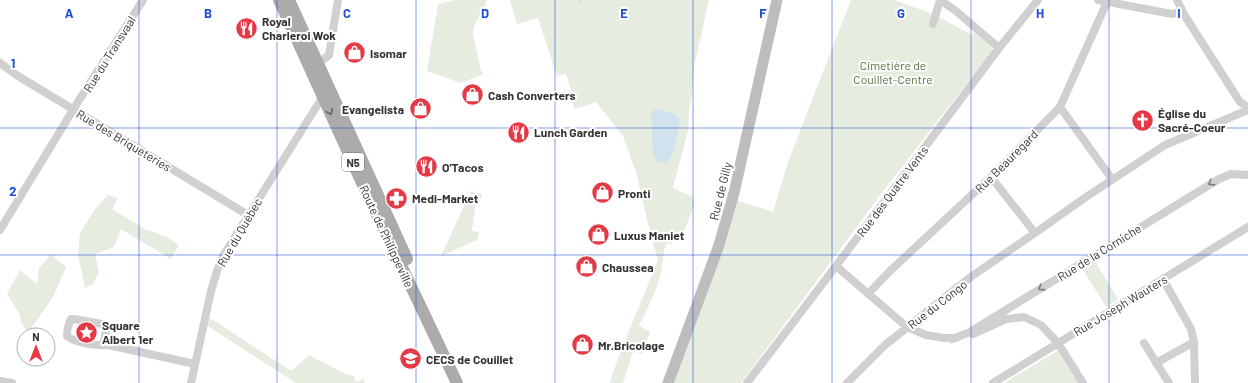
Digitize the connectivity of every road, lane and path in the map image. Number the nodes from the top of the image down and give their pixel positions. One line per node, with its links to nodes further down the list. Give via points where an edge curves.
1 (143, 0): 18 (street, Rue du Transvaal)
2 (279, 0): 15 (main road, Route de Philippeville / N5)
3 (289, 0): 15 (main road, Route de Philippeville / N5)
4 (338, 0): 15 (street, via 329,55)
5 (777, 0): 43 (main road, Rue de Gilly, via 734,193 718,248)
6 (940, 0): 12 (street); 13 (street)
7 (1038, 0): 13 (street, Rue des Quatre Vents)
8 (1098, 0): 10 (street)
9 (1177, 0): 11 (street)
10 (1107, 2): 11 (street, via 1172,14); 17 (street, Rue Beauregard)
11 (1182, 11): 19 (street, via 1240,102)
12 (933, 24)
13 (999, 48): 27 (street, Rue des Quatre Vents)
14 (0, 63): 18 (street, Rue des Briqueteries)
15 (314, 66): 16 (main road, Route de Philippeville / N5)
16 (326, 92): 23 (street, Rue du Québec); 41 (main road, Route de Philippeville / N5, one-way to 41, via 368,196); 42 (main road, Route de Philippeville / N5)
17 (1060, 107): 21 (street, Rue Beauregard); 22 (street)
18 (74, 109): 23 (street, Rue des Briqueteries); 25 (street, Rue du Transvaal)
19 (1248, 109): 22 (street, Rue du Congo, via 1165,145)
20 (1248, 175): 31 (street, Rue de la Corniche, one-way to 31, via 1231,174 1219,179 970,332)
21 (991, 177): 26 (street); 29 (street, Rue Beauregard)
22 (1112, 179): 26 (street, Rue du Congo)
23 (248, 215): 37 (street, Rue du Québec, via 218,268)
24 (1248, 227): 28 (street, Rue Joseph Wauters)
25 (0, 230)
26 (1035, 234): 30 (street, Rue du Congo, via 972,276)
27 (836, 266): 29 (street); 44 (street, Rue des Quatre Vents)
28 (1163, 278): 32 (street, Rue Joseph Wauters); 33 (street, via 1191,329)
29 (868, 294): 30 (street)
30 (907, 327): 31 (street, via 926,335); 45 (street, Rue du Congo)
31 (952, 339): 32 (street, via 977,333 1006,319 1024,317 1041,325)
32 (1058, 342): 46 (street, Rue Joseph Wauters); 47 (street)
33 (1194, 342): 36 (street); 49 (street)
34 (1144, 343): 36 (street)
35 (108, 345): 35 (street, via 104,341 107,325 71,319 67,332 70,339); 37 (street)
36 (1156, 363): 48 (street)
37 (195, 364): 40 (street, Rue du Québec)
38 (0, 381): 39 (street)
39 (12, 383)
40 (191, 383)
41 (457, 383)
42 (464, 383)
43 (668, 383)
44 (747, 383)
45 (847, 383)
46 (993, 383)
47 (1083, 383)
48 (1169, 383)
49 (1195, 383)

